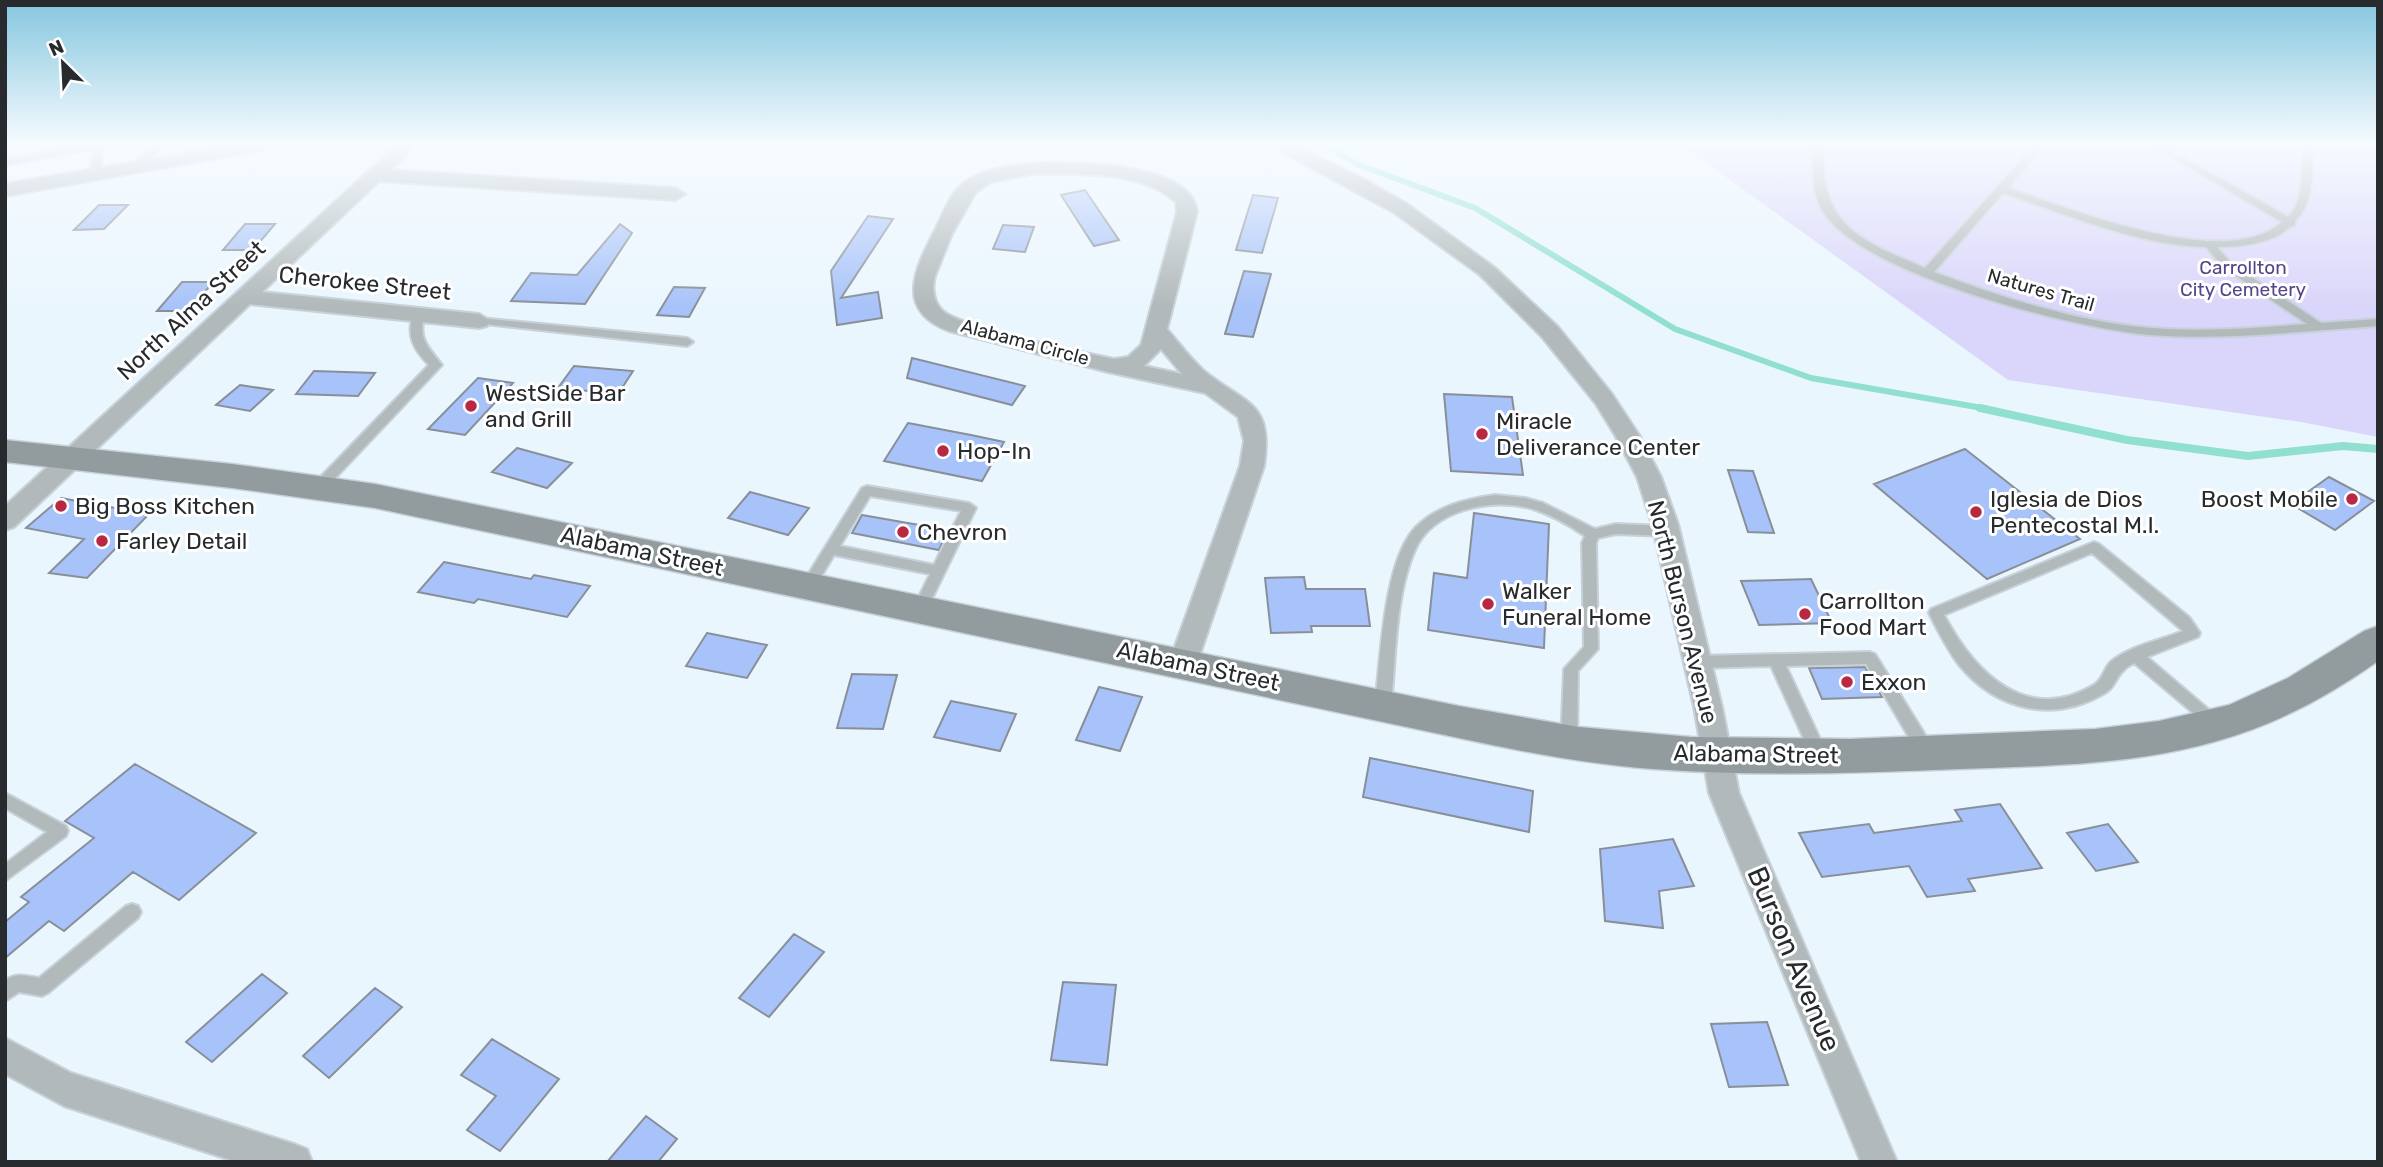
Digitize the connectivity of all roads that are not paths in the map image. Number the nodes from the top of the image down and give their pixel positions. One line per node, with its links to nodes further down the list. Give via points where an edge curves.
1 (348, 198): 13 (street, North Alma Street)
2 (964, 198): 20 (street, Alabama Circle, via 928,268 923,285 926,304 941,320)
3 (1183, 198): 18 (street, Alabama Circle, via 1187,212)
4 (1383, 198): 26 (street, North Burson Avenue, via 1487,271 1580,367 1627,435 1649,477)
5 (1823, 198): 12 (lane, Natures Trail, via 1848,234 1872,250)
6 (1993, 198): 12 (lane)
7 (2031, 198): 11 (lane, via 2151,237)
8 (2248, 198): 10 (lane)
9 (2302, 198): 10 (lane)
10 (2291, 223): 11 (lane, via 2269,237)
11 (2210, 246): 17 (lane, via 2228,266)
12 (1928, 272): 17 (lane, Natures Trail, via 2046,313 2148,331 2203,334)
13 (245, 297): 14 (street, Cherokee Street); 23 (street, North Alma Street)
14 (419, 314): 15 (street, Cherokee Street); 24 (lane, via 414,327 416,345 436,365)
15 (480, 321): 19 (lane)
16 (2378, 322): 17 (lane, Natures Trail)
17 (2318, 326)
18 (1157, 331): 20 (street, Alabama Circle, via 1143,356); 21 (street, Alabama Circle, via 1181,362)
19 (687, 342)
20 (1116, 366): 21 (street, Alabama Circle)
21 (1209, 386): 36 (street, Alabama Circle, via 1249,413 1256,440 1252,466)
22 (5, 451): 23 (main road, Alabama Street)
23 (73, 459): 24 (main road, Alabama Street); 25 (street, North Alma Street)
24 (318, 488): 30 (main road, Alabama Street)
25 (5, 521)
26 (1667, 531): 27 (lane, via 1616,529); 35 (street, North Burson Avenue)
27 (1593, 534): 37 (lane, via 1559,512 1529,501 1499,499 1463,505 1440,515 1414,538 1400,572); 39 (lane, via 1589,543 1591,649 1571,669)
28 (831, 549): 29 (lane); 29 (lane, via 867,491 969,508); 30 (lane)
29 (939, 570): 31 (lane)
30 (808, 586): 31 (main road, Alabama Street)
31 (920, 609): 36 (main road, Alabama Street)
32 (2378, 641): 38 (main road, Alabama Street, via 2288,698)
33 (2137, 657): 33 (lane, via 2193,633 2094,547 1936,613 1950,643 1989,687 2026,706 2067,705 2103,687 2116,665); 38 (lane)
34 (1776, 660): 35 (lane); 40 (lane, via 1870,658); 42 (lane)
35 (1696, 662): 41 (street, North Burson Avenue)
36 (1183, 663): 37 (main road, Alabama Street)
37 (1383, 705): 39 (main road, Alabama Street)
38 (2217, 724): 40 (main road, Alabama Street, via 2128,741)
39 (1569, 743): 41 (main road, Alabama Street)
40 (1928, 754): 42 (main road, Alabama Street)
41 (1715, 755): 42 (main road, Alabama Street); 50 (street, Burson Avenue, via 1744,844 1784,929)
42 (1819, 756)
43 (5, 800): 44 (lane, via 60,831)
44 (5, 874)
45 (132, 912): 46 (lane, via 42,987 16,983)
46 (5, 993)
47 (5, 1055): 48 (street, via 64,1088)
48 (241, 1154): 49 (street)
49 (294, 1162)
50 (1879, 1162)

